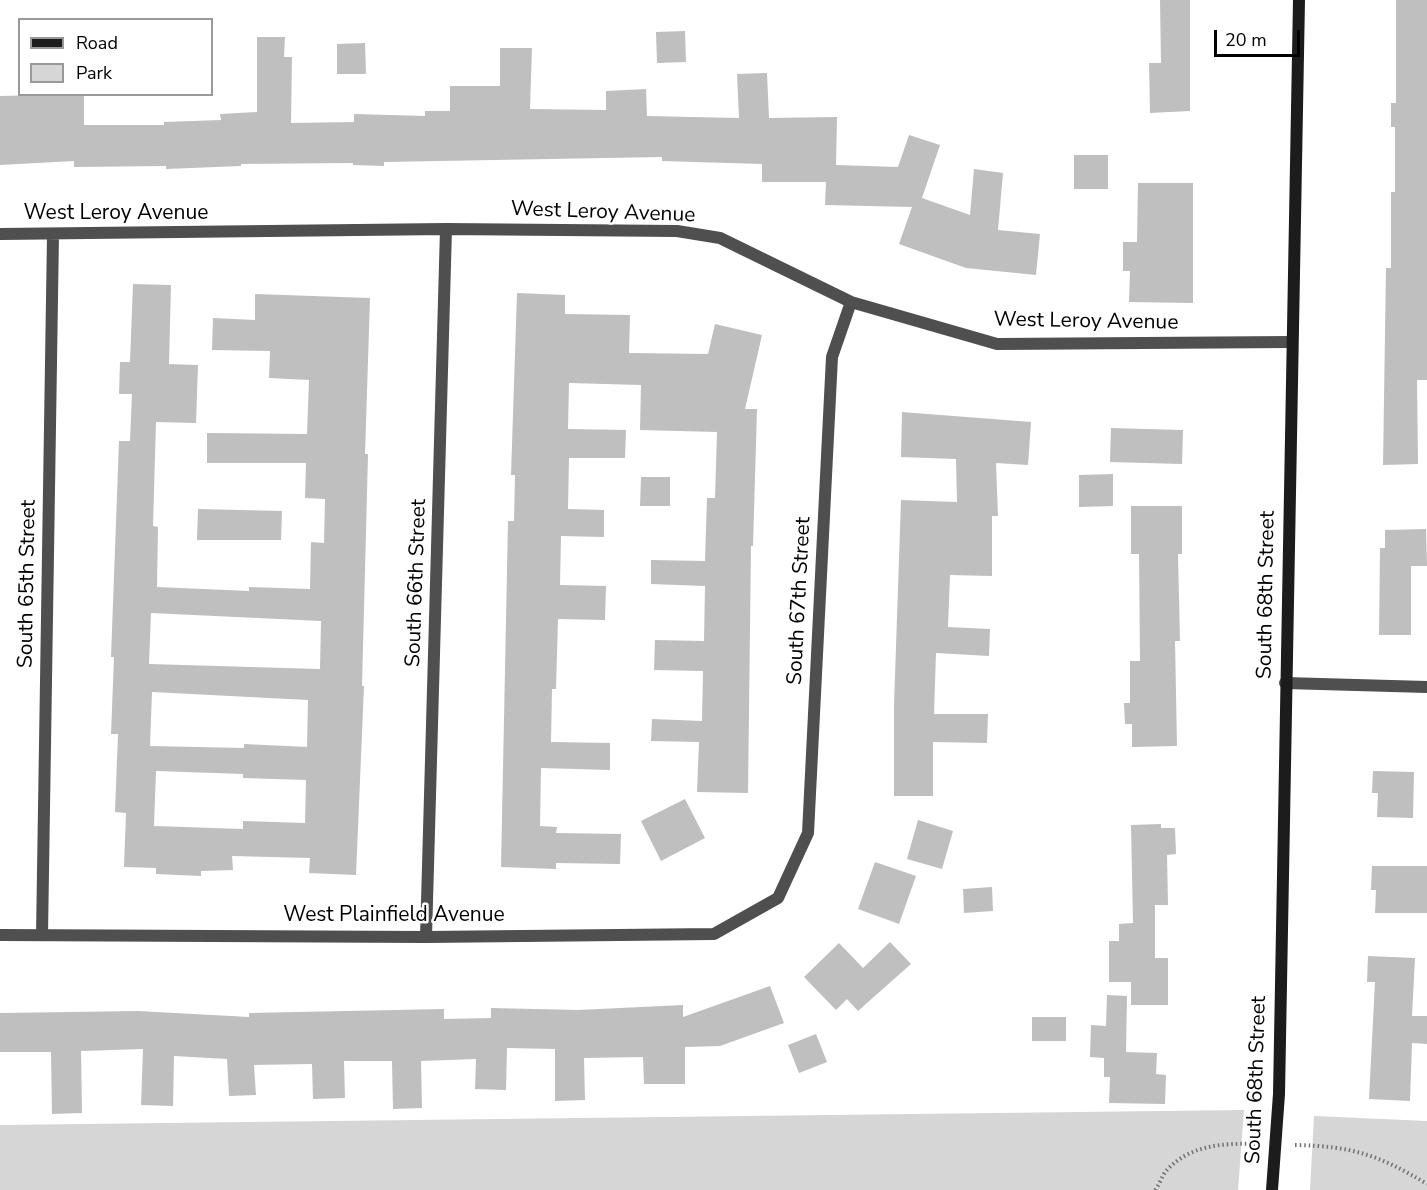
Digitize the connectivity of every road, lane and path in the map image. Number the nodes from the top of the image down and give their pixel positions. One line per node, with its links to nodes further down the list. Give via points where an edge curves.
1 (1299, 0): 6 (street, South 68th Street)
2 (446, 229): 4 (street, West Leroy Avenue); 5 (street, West Leroy Avenue, via 677,231 710,236); 12 (street, South 66th Street)
3 (0, 234): 4 (street, West Leroy Avenue)
4 (53, 235): 11 (street, South 65th Street)
5 (851, 302): 6 (street, West Leroy Avenue, via 997,344); 9 (street, South 67th Street, via 832,357 808,833)
6 (1291, 342): 7 (street, South 68th Street)
7 (1285, 683): 8 (street); 13 (street, South 68th Street, via 1279,1094)
8 (1427, 687)
9 (778, 898): 12 (street, West Plainfield Avenue, via 714,933)
10 (0, 935): 11 (street, West Plainfield Avenue)
11 (42, 935): 12 (street, West Plainfield Avenue)
12 (426, 937)
13 (1272, 1190)

